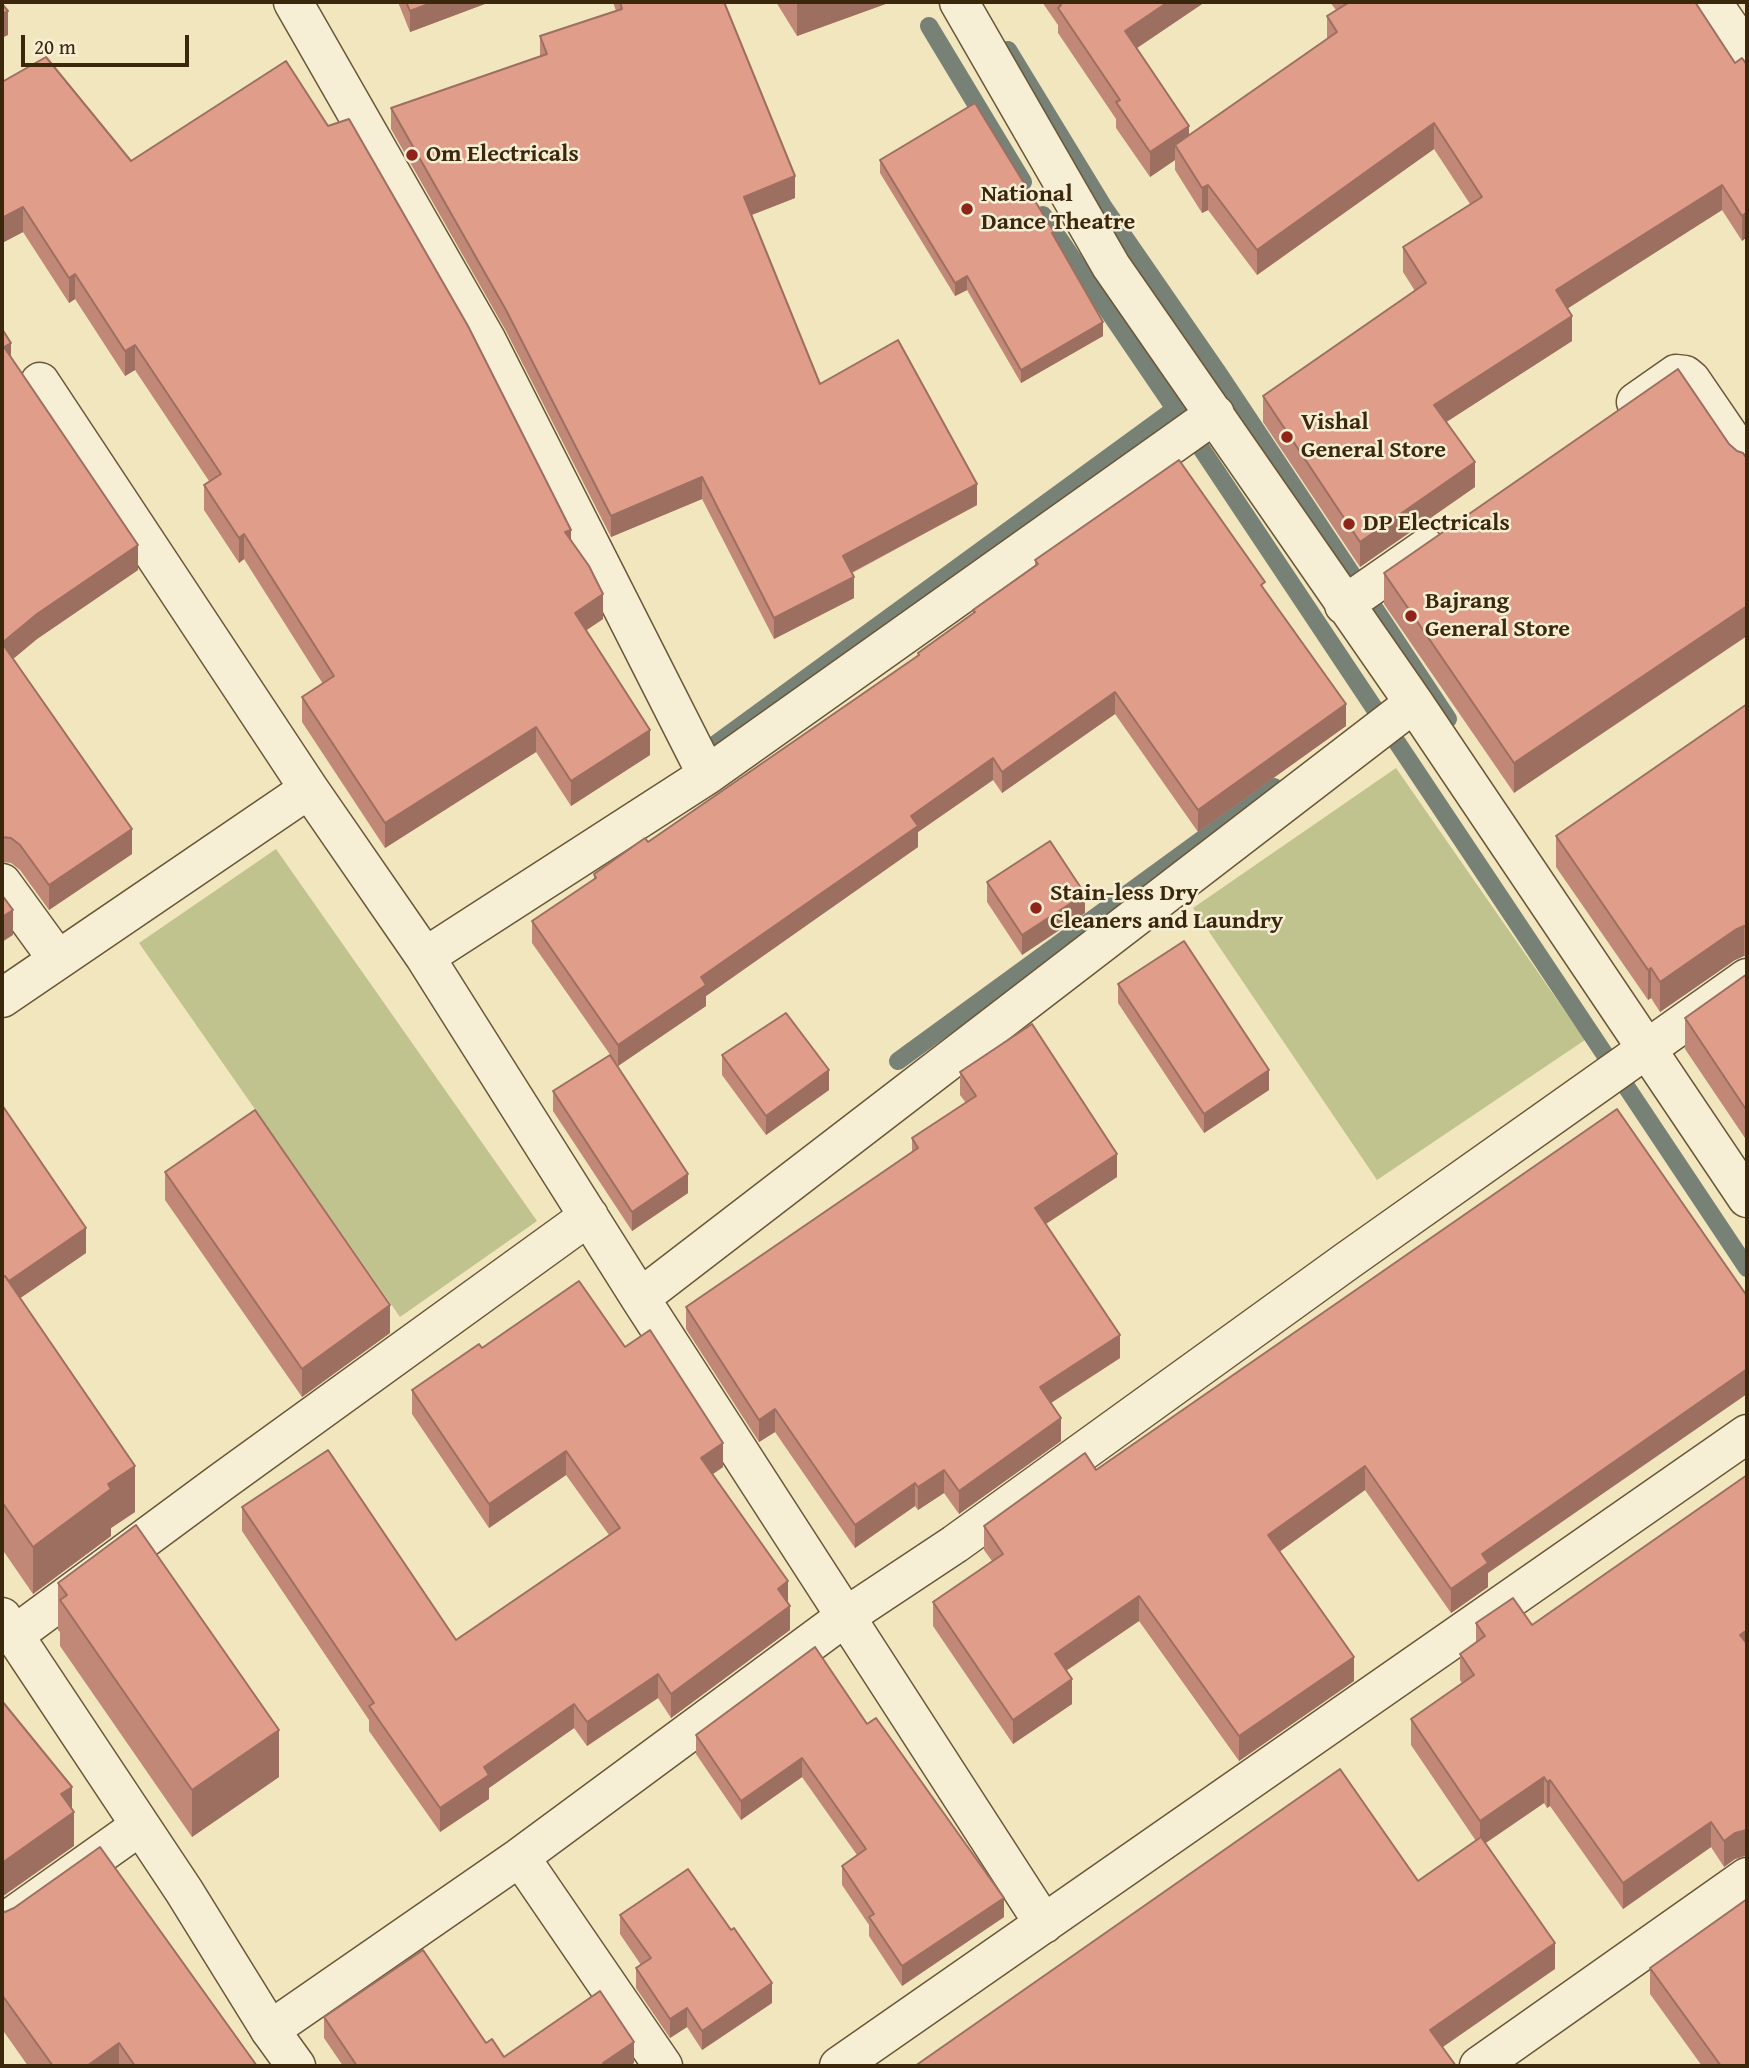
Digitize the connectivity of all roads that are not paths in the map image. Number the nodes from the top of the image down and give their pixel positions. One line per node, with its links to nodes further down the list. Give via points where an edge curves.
1 (293, 2): 12 (street, via 487,341)
2 (959, 2): 6 (street, via 1111,266)
3 (1712, 2): 4 (street)
4 (1747, 53)
5 (40, 382): 13 (street)
6 (1215, 414): 10 (street); 12 (street)
7 (1608, 422): 8 (street, via 1676,374 1685,375)
8 (1747, 463)
9 (1452, 530): 10 (street)
10 (1344, 605): 11 (street)
11 (1414, 703): 19 (street); 22 (street)
12 (707, 775): 15 (street)
13 (309, 789): 15 (street); 16 (street)
14 (2, 883): 16 (street)
15 (425, 957): 21 (street)
16 (58, 960): 18 (street)
17 (1747, 978): 19 (street)
18 (2, 998)
19 (1646, 1048): 20 (street); 24 (street, via 956,1544)
20 (1747, 1198)
21 (589, 1216): 22 (street); 25 (street, via 231,1475)
22 (640, 1298): 24 (street)
23 (1747, 1434): 30 (street)
24 (845, 1617): 27 (street); 30 (street)
25 (8, 1626): 26 (street)
26 (140, 1826): 29 (street); 31 (street)
27 (520, 1857): 31 (street); 33 (street)
28 (1747, 1877): 35 (street)
29 (2, 1924)
30 (1044, 1924): 34 (street)
31 (270, 2030): 32 (street)
32 (296, 2066)
33 (663, 2066)
34 (839, 2066)
35 (1479, 2066)

